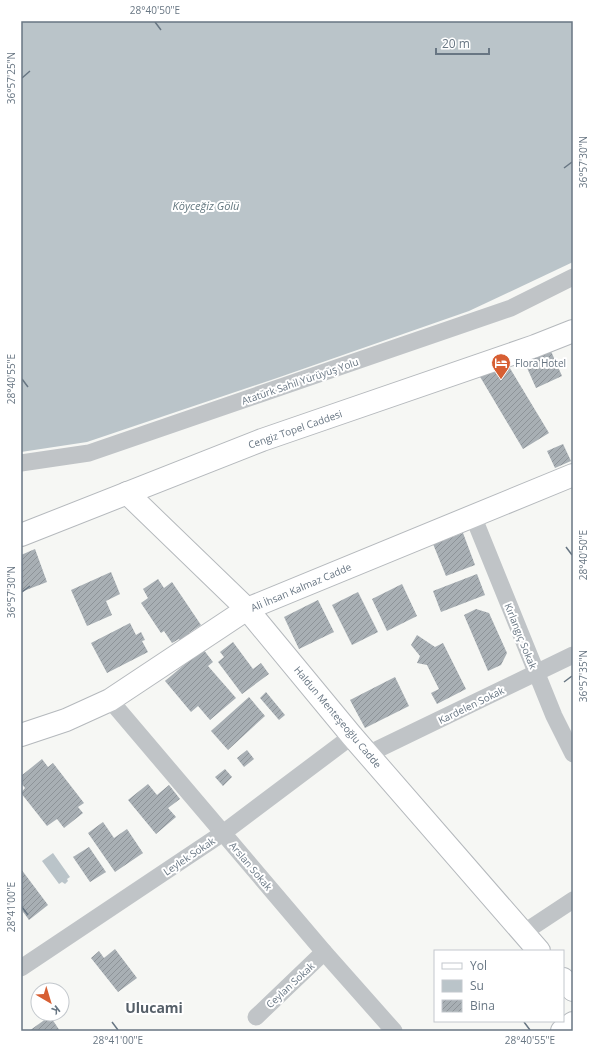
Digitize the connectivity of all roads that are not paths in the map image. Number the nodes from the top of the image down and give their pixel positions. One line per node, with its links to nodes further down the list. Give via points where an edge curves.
1 (573, 277): 3 (street, Atatürk Sahil Yürüyüş Yolu, via 511,308 89,454)
2 (573, 331): 5 (street, Cengiz Topel Caddesi, via 262,440)
3 (21, 463)
4 (573, 475): 6 (street, Ali İhsan Kalmaz Cadde)
5 (126, 493): 7 (street, Cengiz Topel Caddesi); 8 (street, Haldun Menteşeoğlu Cadde)
6 (473, 516): 8 (street, Ali İhsan Kalmaz Cadde); 10 (street, Kırlangıç Sokak)
7 (21, 536)
8 (247, 609): 11 (street, Ali İhsan Kalmaz Cadde); 13 (street, Haldun Menteşeoğlu Cadde)
9 (573, 656): 10 (street, Kardelen Sokak)
10 (536, 674): 14 (street, Kardelen Sokak); 15 (street, Kırlangıç Sokak)
11 (110, 700): 12 (street, Ali İhsan Kalmaz Cadde, via 66,720); 16 (street, Arslan Sokak)
12 (21, 735)
13 (352, 736): 14 (street, Haldun Menteşeoğlu Cadde); 16 (street, Leylek Sokak)
14 (368, 754): 18 (street, Haldun Menteşeoğlu Cadde)
15 (573, 754)
16 (223, 833): 20 (street, Arslan Sokak); 21 (street, Leylek Sokak)
17 (573, 900): 18 (street)
18 (523, 933): 19 (street, Haldun Menteşeoğlu Cadde)
19 (538, 950)
20 (324, 952): 24 (street, Ceylan Sokak); 26 (street, Arslan Sokak)
21 (21, 968)
22 (564, 980): 23 (street)
23 (573, 990)
24 (256, 1017)
25 (573, 1023): 27 (street)
26 (394, 1031)
27 (562, 1031)

